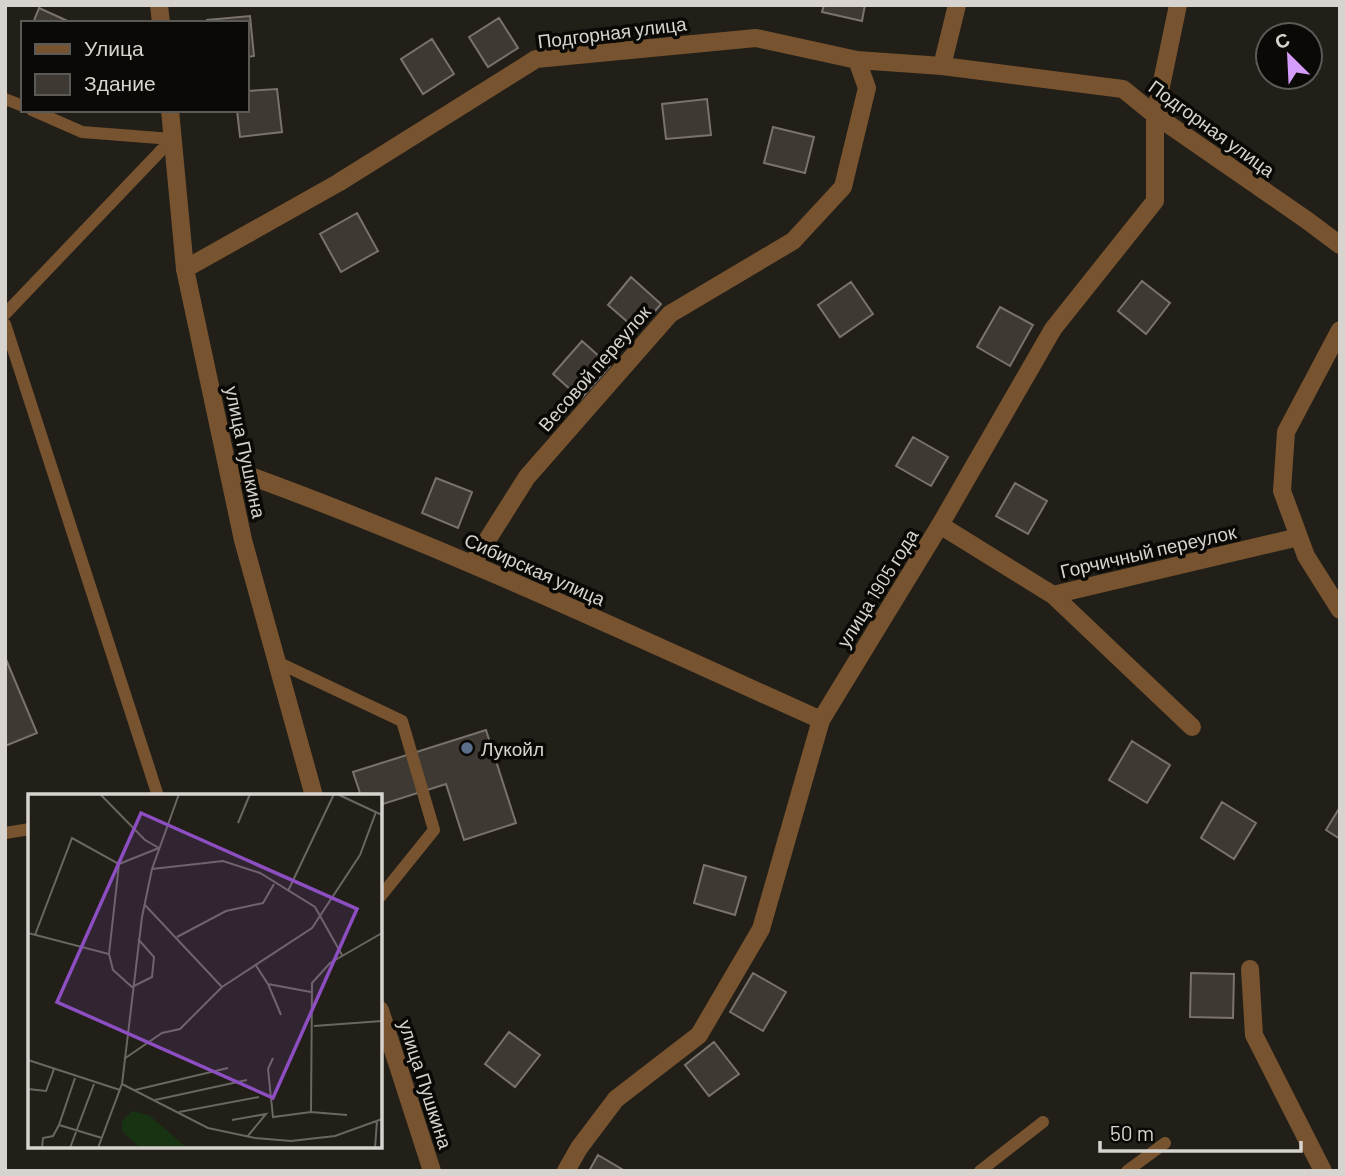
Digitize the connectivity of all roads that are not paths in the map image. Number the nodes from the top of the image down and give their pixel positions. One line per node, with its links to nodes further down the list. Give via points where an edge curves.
1 (957, 5): 4 (street)
2 (1178, 5): 7 (street, улица 1905 года)
3 (857, 60): 4 (street, Подгорная улица); 10 (street, Подгорная улица, via 756,38 536,60 338,183); 17 (street, Весовой переулок, via 867,88 843,187 793,241 670,314 527,477)
4 (942, 66): 7 (street, Подгорная улица, via 1123,89)
5 (37, 112): 8 (lane, via 82,132)
6 (170, 112): 8 (street, улица Пушкина)
7 (1155, 115): 9 (street, Подгорная улица); 15 (street, улица 1905 года, via 1155,201 1053,329)
8 (172, 139): 10 (street, улица Пушкина); 11 (lane)
9 (1340, 245)
10 (185, 270): 14 (street, улица Пушкина)
11 (5, 314)
12 (5, 324): 23 (lane)
13 (1340, 330): 16 (street, via 1286,432 1283,491)
14 (228, 468): 17 (street, Сибирская улица); 20 (street, улица Пушкина)
15 (940, 525): 18 (street, Горчичный переулок); 21 (street, улица 1905 года)
16 (1299, 537): 18 (street, Горчичный переулок); 19 (street)
17 (472, 564): 21 (street, Сибирская улица)
18 (1053, 595): 22 (street)
19 (1340, 610)
20 (277, 662): 24 (street, улица Пушкина); 27 (lane, via 402,721 434,830)
21 (821, 720): 33 (street, улица 1905 года, via 761,929 699,1035 616,1099)
22 (1192, 727)
23 (157, 794)
24 (313, 794)
25 (28, 829): 26 (lane)
26 (5, 833)
27 (382, 895)
28 (1250, 969): 36 (street, via 1254,1035)
29 (382, 1016): 32 (street, улица Пушкина)
30 (1043, 1122): 34 (lane)
31 (1165, 1143): 35 (lane)
32 (432, 1171)
33 (566, 1171)
34 (980, 1171)
35 (1127, 1171)
36 (1323, 1171)

